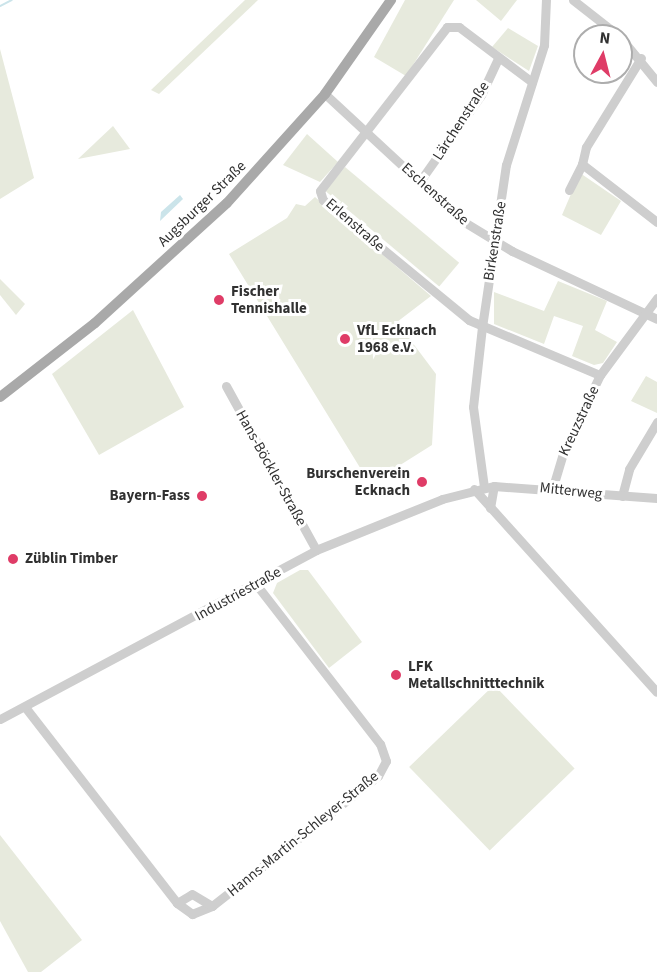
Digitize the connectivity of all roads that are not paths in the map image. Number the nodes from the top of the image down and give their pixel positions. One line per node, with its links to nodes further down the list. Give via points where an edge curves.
1 (391, 0): 10 (main road, Augsburger Straße)
2 (546, 0): 8 (street, Birkenstraße, via 544,45)
3 (573, 0): 4 (street)
4 (603, 24)
5 (633, 50): 6 (street)
6 (641, 58): 9 (street); 12 (street, via 586,147)
7 (498, 59): 8 (street, Erlenstraße); 11 (street, Erlenstraße, via 459,27 447,27); 13 (street, Lärchenstraße, via 481,95)
8 (532, 82): 16 (street, Birkenstraße, via 506,165)
9 (657, 82)
10 (325, 94): 11 (street, Eschenstraße); 23 (main road, Augsburger Straße, via 236,194 163,263)
11 (368, 132): 13 (street, Eschenstraße); 20 (street, Erlenstraße, via 323,184 323,200)
12 (582, 164): 14 (street); 15 (street)
13 (420, 181): 16 (street, Eschenstraße, via 461,220)
14 (569, 190)
15 (657, 222)
16 (495, 241): 18 (street, Eschenstraße); 20 (street, Birkenstraße)
17 (657, 298): 18 (street, Kreuzstraße)
18 (648, 312): 19 (street, Eschenstraße); 21 (street, Kreuzstraße)
19 (657, 319)
20 (482, 327): 21 (street, Erlenstraße); 25 (street, Birkenstraße, via 473,407)
21 (600, 375): 26 (street, Kreuzstraße, via 564,450)
22 (226, 386): 30 (street, Hans-Böckler-Straße)
23 (0, 397)
24 (657, 422): 27 (street, via 629,469)
25 (484, 487): 26 (street, Mitterweg); 29 (street, Birkenstraße); 29 (street); 30 (street, Industriestraße)
26 (552, 490): 27 (street, Mitterweg)
27 (622, 496): 28 (street, Mitterweg)
28 (657, 498)
29 (490, 508): 32 (street)
30 (316, 550): 31 (street, Industriestraße)
31 (256, 584): 33 (street, Industriestraße); 36 (street, Hanns-Martin-Schleyer-Straße, via 380,744 386,761 378,776)
32 (657, 692)
33 (25, 707): 34 (street, Industriestraße); 35 (street)
34 (0, 719)
35 (177, 903): 36 (street, Hanns-Martin-Schleyer-Straße, via 192,914); 36 (street, Hanns-Martin-Schleyer-Straße, via 192,894)
36 (212, 906)

